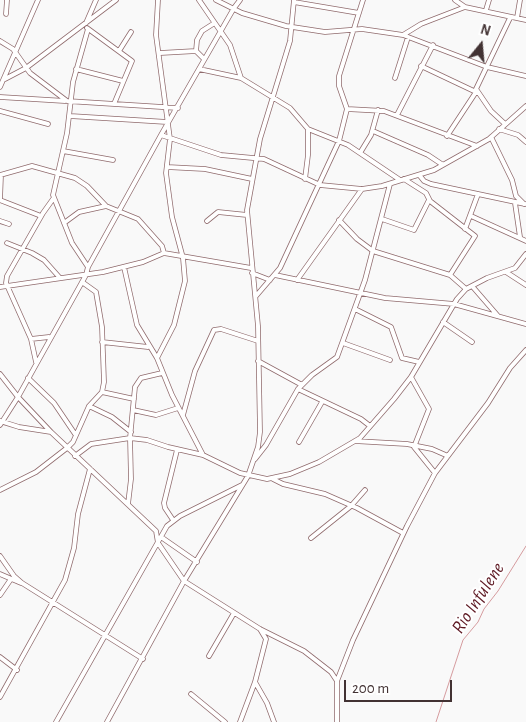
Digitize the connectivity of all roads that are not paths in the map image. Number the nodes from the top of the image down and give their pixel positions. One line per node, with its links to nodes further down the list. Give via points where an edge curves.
1 (7, 0): 20 (street)
2 (38, 0): 37 (street)
3 (96, 0): 24 (street)
4 (116, 0): 24 (street)
5 (158, 0): 38 (street, via 156,35)
6 (198, 0): 25 (street)
7 (216, 0): 15 (street)
8 (240, 0): 15 (street)
9 (362, 0): 19 (street)
10 (455, 0): 14 (street)
11 (488, 0): 16 (street)
12 (520, 0): 22 (street)
13 (294, 1): 19 (street); 26 (street)
14 (464, 7): 16 (street); 31 (street)
15 (234, 8): 17 (street); 18 (street)
16 (486, 10): 21 (street)
17 (231, 12): 18 (street); 30 (street)
18 (242, 13): 26 (street)
19 (359, 13): 28 (street)
20 (6, 14)
21 (510, 18): 22 (street); 41 (street)
22 (517, 18): 23 (street)
23 (526, 20)
24 (85, 24): 27 (street); 42 (street)
25 (213, 24): 30 (street); 36 (street, via 199,35)
26 (292, 27): 28 (street, via 325,32); 52 (street)
27 (88, 29): 35 (street); 43 (street)
28 (354, 30): 31 (street); 59 (street, via 339,76)
29 (131, 32): 35 (street)
30 (220, 32): 39 (street); 47 (street, via 230,45)
31 (403, 35): 32 (street)
32 (408, 37): 34 (street); 48 (street)
33 (0, 41): 37 (street)
34 (433, 45): 40 (street); 41 (street)
35 (119, 51): 49 (street, via 132,61)
36 (196, 51): 38 (street); 39 (street)
37 (16, 52): 42 (street); 46 (street)
38 (160, 53): 56 (street)
39 (204, 59): 44 (street)
40 (421, 66): 51 (street); 62 (street)
41 (487, 67): 45 (street); 51 (street)
42 (26, 68): 46 (street); 54 (street)
43 (76, 69): 49 (street); 54 (street)
44 (198, 69): 47 (street); 58 (street)
45 (526, 76)
46 (5, 78): 50 (street)
47 (241, 78): 52 (street)
48 (395, 78)
49 (124, 81): 55 (street)
50 (0, 88)
51 (476, 92): 66 (street); 71 (street)
52 (272, 96): 67 (street, via 295,113); 79 (street)
53 (0, 97): 54 (street)
54 (68, 101): 55 (street); 63 (street)
55 (114, 104): 56 (street)
56 (165, 106): 58 (street); 64 (street)
57 (526, 106): 66 (street)
58 (178, 108): 64 (street)
59 (347, 109): 60 (street); 74 (street)
60 (378, 110): 62 (street); 69 (street)
61 (0, 112): 65 (street)
62 (397, 115): 71 (street)
63 (70, 116): 64 (street); 77 (street)
64 (168, 122): 70 (street); 73 (street)
65 (48, 124)
66 (505, 124): 68 (street)
67 (308, 129): 74 (street); 87 (street)
68 (499, 129): 72 (street); 75 (street, via 518,135)
69 (373, 131): 78 (street); 81 (street)
70 (161, 135): 73 (street); 99 (street)
71 (447, 136): 76 (street)
72 (491, 137): 76 (street); 93 (street, via 512,180)
73 (170, 139): 79 (street, via 221,155); 82 (street)
74 (339, 141): 78 (street); 90 (street)
75 (526, 142)
76 (477, 146): 81 (street)
77 (63, 151): 80 (street); 83 (street)
78 (360, 153): 88 (street)
79 (255, 158): 86 (street); 87 (street, via 264,159)
80 (113, 160)
81 (443, 165): 85 (street)
82 (166, 167): 86 (street, via 205,169); 117 (street, via 172,217)
83 (58, 172): 84 (street, via 32,166); 94 (street); 98 (street, via 87,186)
84 (1, 175): 101 (street, via 0,200)
85 (420, 176): 88 (street); 92 (street, via 431,184)
86 (252, 179): 100 (street)
87 (305, 179): 90 (street)
88 (402, 180): 89 (street); 95 (street, via 426,193)
89 (390, 184): 91 (street); 103 (street)
90 (320, 185): 91 (street); 123 (street)
91 (362, 189): 104 (street)
92 (478, 194): 96 (street); 102 (street)
93 (516, 196): 96 (street); 97 (street)
94 (54, 199): 101 (street); 107 (street)
95 (429, 200): 103 (street, via 414,230); 109 (street)
96 (515, 203): 97 (street); 110 (street)
97 (525, 205)
98 (106, 206): 99 (street); 107 (street, via 79,212)
99 (120, 212): 115 (street, via 138,219 162,246); 118 (street)
100 (247, 214): 106 (street, via 218,212); 120 (street)
101 (41, 216): 113 (street)
102 (471, 216): 109 (street); 110 (street)
103 (382, 219): 114 (street)
104 (339, 220): 114 (street); 127 (street)
105 (0, 221): 108 (street)
106 (207, 221)
107 (64, 223): 118 (street, via 75,249)
108 (9, 224)
109 (466, 229): 124 (street, via 475,236 474,239)
110 (520, 237): 111 (street)
111 (526, 241)
112 (7, 243): 113 (street)
113 (23, 249): 125 (street, via 44,260); 132 (street, via 7,276)
114 (372, 251): 124 (street); 134 (street)
115 (164, 253): 117 (street); 119 (street)
116 (526, 254): 121 (street, via 515,268)
117 (183, 258): 120 (street); 149 (street, via 185,283 174,325)
118 (88, 267): 122 (street)
119 (124, 267): 122 (street); 147 (street, via 137,325)
120 (252, 271): 126 (street); 135 (street)
121 (506, 272): 129 (street); 130 (street)
122 (86, 275): 125 (street); 128 (street)
123 (275, 275): 126 (street); 127 (street)
124 (450, 276): 133 (street)
125 (60, 278): 132 (street)
126 (270, 280): 135 (street)
127 (297, 280): 134 (street)
128 (82, 282): 141 (street); 144 (street, via 96,292)
129 (526, 285)
130 (472, 286): 133 (street); 138 (street)
131 (0, 288): 132 (street)
132 (7, 288): 142 (street)
133 (466, 289): 136 (street)
134 (360, 293): 136 (street, via 398,300); 137 (street)
135 (256, 296): 143 (street)
136 (454, 304): 138 (street); 139 (street)
137 (355, 308): 145 (street); 153 (street, via 391,326 402,358)
138 (499, 317): 140 (street)
139 (443, 322): 146 (street); 153 (street)
140 (526, 324)
141 (49, 338): 142 (street); 152 (street)
142 (31, 339): 152 (street)
143 (258, 341): 151 (street); 167 (street, via 221,329 214,330 195,370)
144 (102, 342): 147 (street); 160 (street)
145 (343, 342): 150 (street); 158 (street, via 335,360)
146 (472, 342)
147 (148, 347): 149 (street)
148 (526, 350): 183 (street)
149 (157, 358): 154 (street)
150 (390, 360)
151 (258, 361): 158 (street); 177 (street)
152 (36, 362): 157 (street)
153 (419, 362): 156 (street)
154 (162, 373): 162 (street, via 138,380); 165 (street)
155 (0, 374): 161 (street)
156 (410, 377): 169 (street); 176 (street, via 429,409)
157 (28, 378): 161 (street); 172 (street, via 54,403)
158 (302, 384): 159 (street)
159 (298, 389): 163 (street); 180 (street)
160 (102, 392): 162 (street); 164 (street)
161 (18, 397): 168 (street); 170 (street)
162 (134, 399): 166 (street)
163 (322, 402): 169 (street); 174 (street)
164 (90, 406): 171 (street); 172 (street)
165 (178, 408): 166 (street, via 156,414); 167 (street)
166 (133, 410): 171 (street)
167 (183, 415): 181 (street)
168 (1, 422): 170 (street)
169 (370, 426): 175 (street)
170 (51, 432): 178 (street)
171 (131, 432): 173 (street)
172 (76, 434): 178 (street)
173 (130, 438): 179 (street); 182 (street, via 92,444); 192 (street)
174 (299, 442)
175 (355, 442): 176 (street); 188 (street, via 319,462)
176 (414, 445): 183 (street); 186 (street)
177 (258, 447): 180 (street); 184 (street)
178 (67, 448): 182 (street); 190 (street, via 36,472)
179 (178, 450): 181 (street); 194 (street, via 164,503)
180 (263, 450): 184 (street)
181 (203, 455): 187 (street)
182 (75, 456): 185 (street)
183 (448, 456): 186 (street)
184 (254, 461): 187 (street)
185 (90, 469): 192 (street); 207 (street, via 69,569)
186 (435, 474): 195 (street)
187 (248, 476): 188 (street); 189 (street)
188 (273, 479): 193 (street, via 319,492)
189 (242, 485): 194 (street); 200 (street)
190 (0, 490)
191 (365, 490): 193 (street)
192 (128, 504): 198 (street, via 156,531)
193 (351, 506): 195 (street); 197 (street)
194 (173, 520): 196 (street)
195 (403, 534): 217 (street)
196 (161, 537): 198 (street); 200 (street)
197 (311, 538)
198 (158, 542): 204 (street); 210 (street)
199 (0, 556): 202 (street)
200 (197, 562): 204 (street)
201 (0, 574): 203 (street)
202 (14, 576): 203 (street); 205 (street)
203 (10, 580): 205 (street); 206 (street)
204 (184, 581): 208 (street); 215 (street)
205 (22, 583): 207 (street)
206 (0, 595)
207 (55, 602): 210 (street); 216 (street)
208 (234, 613): 209 (street); 213 (street)
209 (260, 629): 211 (street); 212 (street)
210 (104, 636): 215 (street); 221 (street)
211 (266, 639): 212 (street); 218 (street)
212 (279, 639): 217 (street, via 304,651 331,672)
213 (209, 656)
214 (0, 657): 216 (street)
215 (143, 659): 222 (street)
216 (17, 670): 220 (street)
217 (337, 681): 226 (street)
218 (255, 682): 224 (street); 225 (street, via 268,703)
219 (191, 694): 223 (street)
220 (0, 697)
221 (56, 722)
222 (107, 722)
223 (225, 722)
224 (240, 722)
225 (274, 722)
226 (337, 722)

